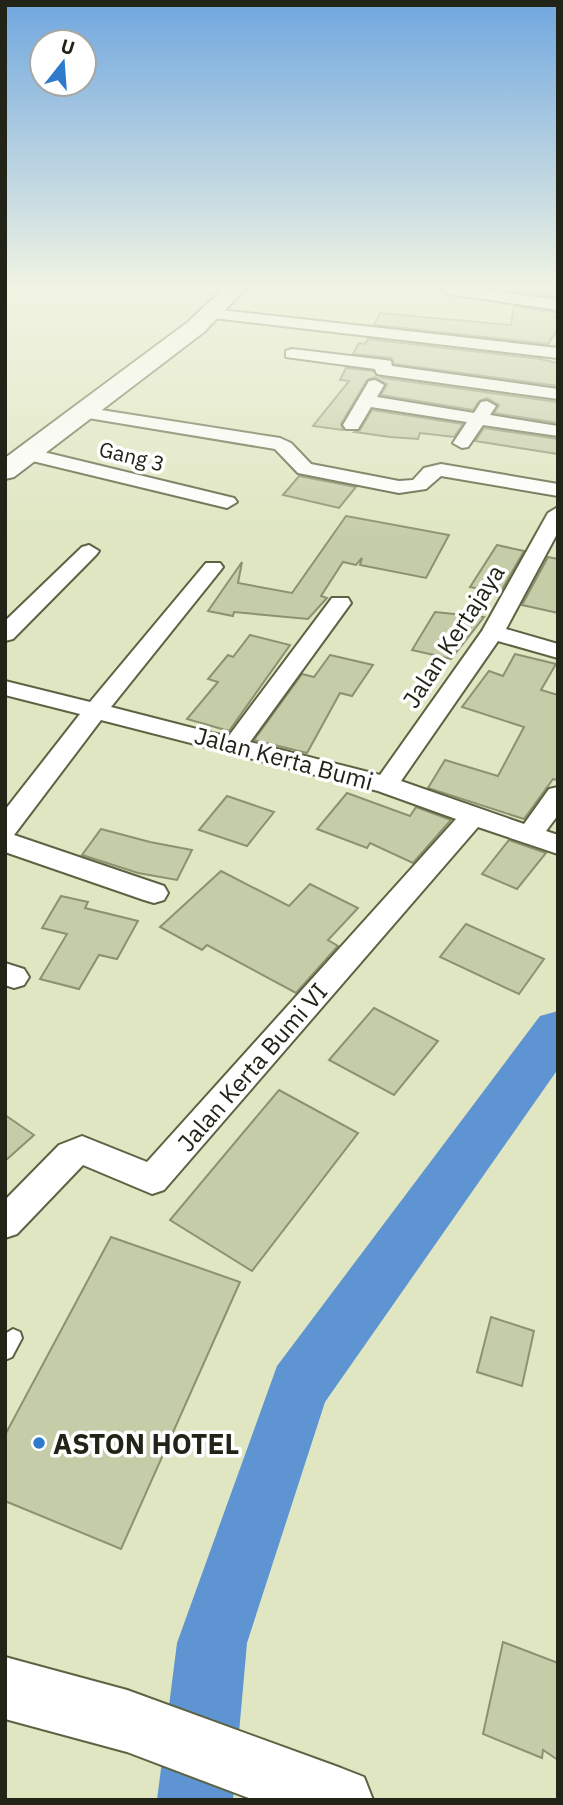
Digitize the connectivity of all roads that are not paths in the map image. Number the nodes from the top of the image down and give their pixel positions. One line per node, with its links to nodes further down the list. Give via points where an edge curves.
1 (133, 373): 7 (street)
2 (381, 373): 6 (street)
3 (477, 373): 4 (street)
4 (500, 387): 5 (street); 8 (street)
5 (558, 394)
6 (366, 401): 8 (street); 9 (street)
7 (82, 412): 12 (street); 14 (street, via 280,444 305,469 393,486 413,487 431,472 449,470)
8 (479, 419): 10 (street); 11 (street)
9 (352, 425)
10 (558, 431)
11 (462, 443)
12 (27, 454): 13 (street); 15 (street, Gang 3)
13 (5, 471)
14 (558, 490)
15 (228, 502)
16 (558, 513): 17 (street, Jalan Kertajaya)
17 (551, 540): 21 (street, Jalan Kertajaya)
18 (89, 551): 22 (street)
19 (213, 567): 25 (street)
20 (340, 603): 26 (street)
21 (493, 632): 23 (street); 27 (street, Jalan Kertajaya)
22 (5, 634)
23 (558, 651)
24 (5, 688): 25 (street, Jalan Kerta Bumi)
25 (96, 710): 26 (street, Jalan Kerta Bumi); 30 (street)
26 (236, 744): 27 (street, Jalan Kerta Bumi)
27 (386, 785): 29 (street, Jalan Kerta Bumi)
28 (558, 794): 31 (street)
29 (473, 816): 31 (street, Jalan Kerta Bumi); 35 (street, Jalan Kerta Bumi VI, via 152,1180 82,1150 71,1155)
30 (5, 829)
31 (531, 834): 33 (street, Jalan Kerta Bumi)
32 (5, 842): 34 (street)
33 (558, 845)
34 (154, 893)
35 (5, 1223)
36 (5, 1688): 37 (street, via 127,1721)
37 (319, 1790)

